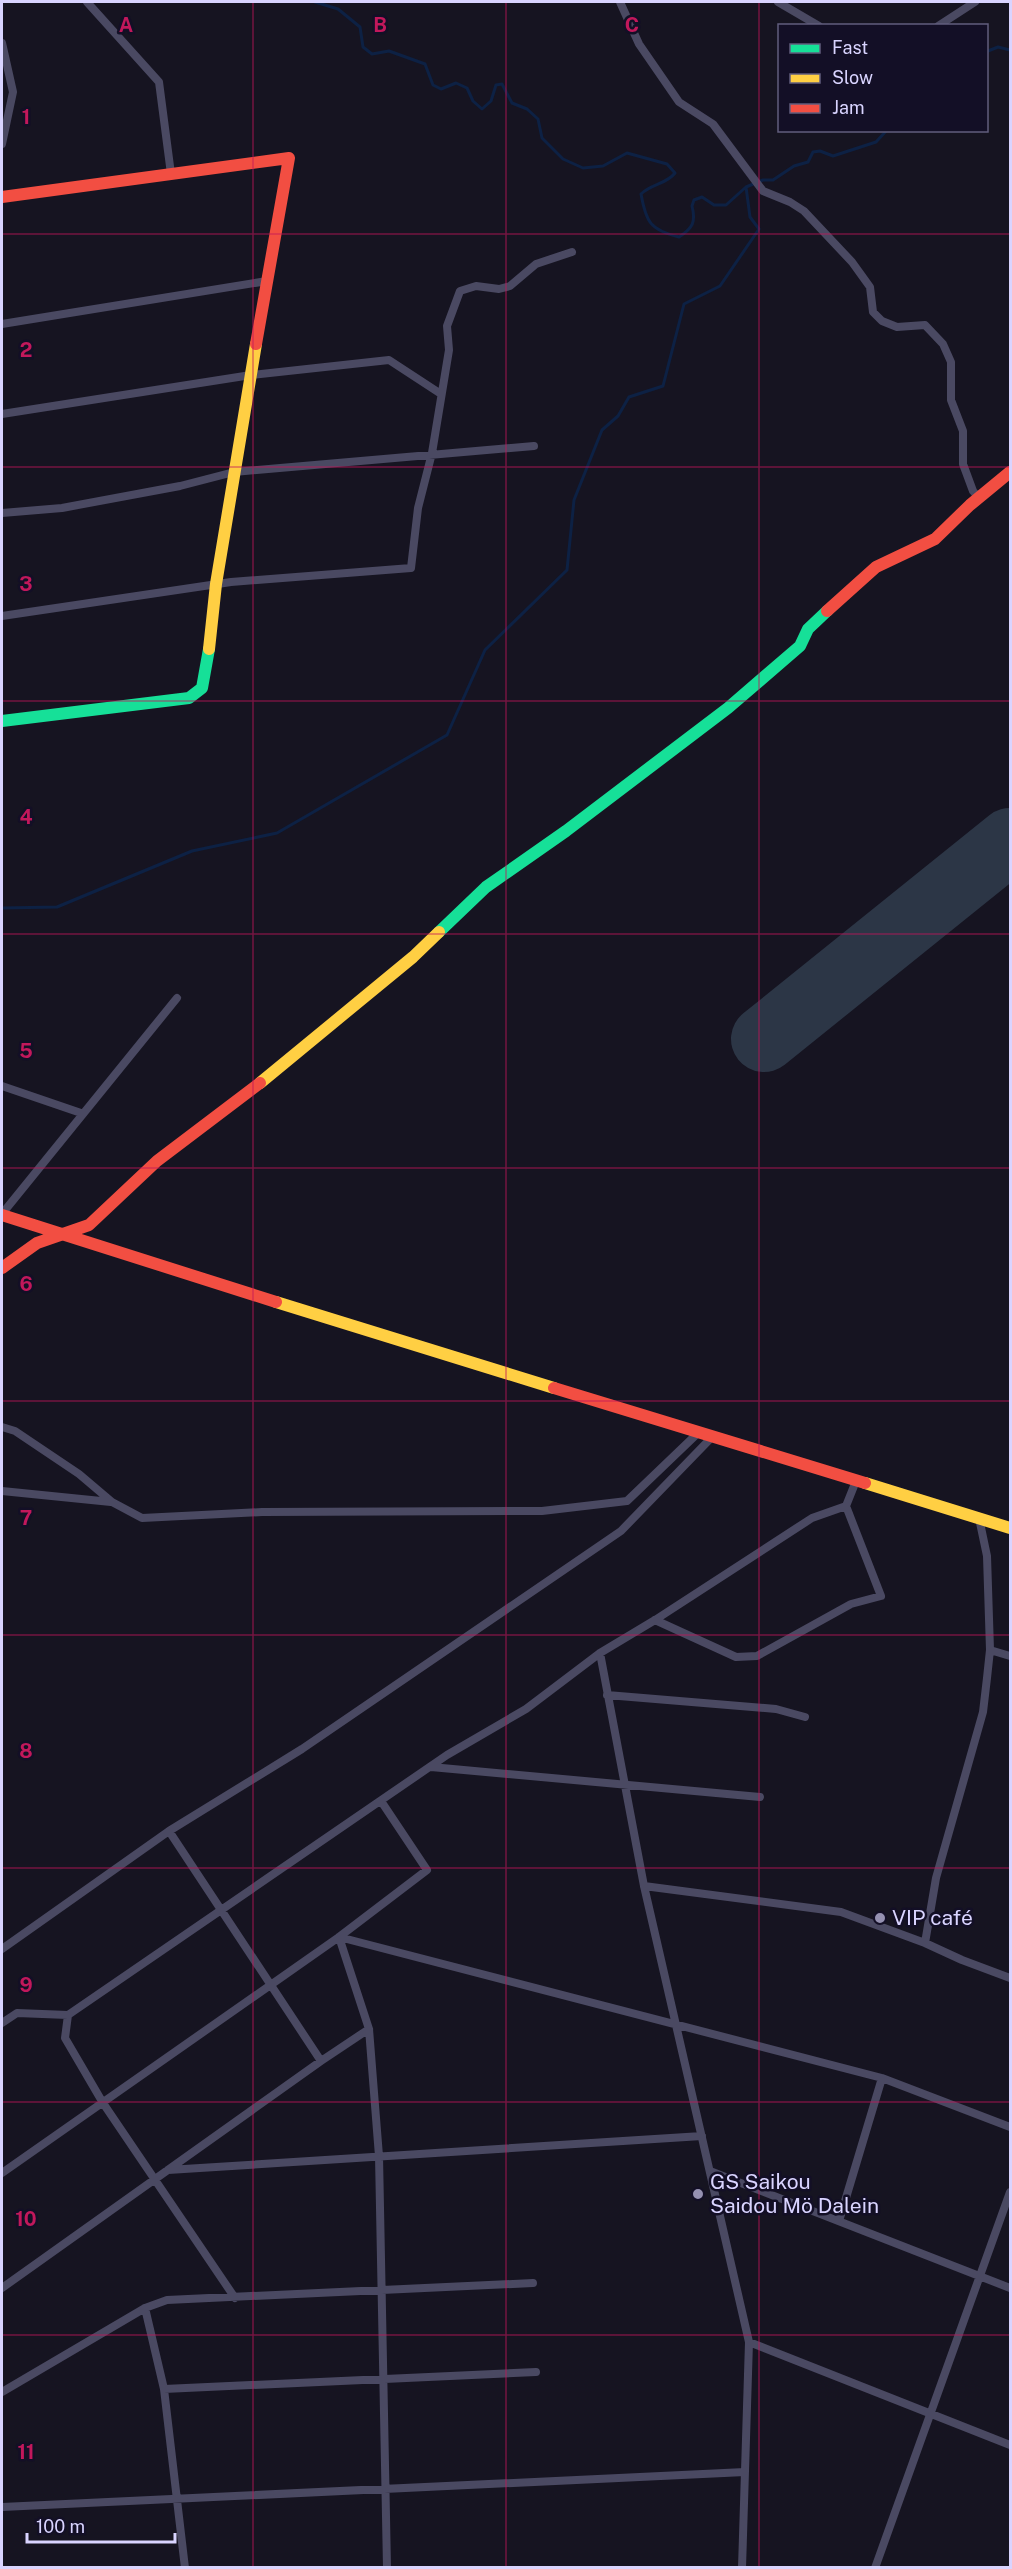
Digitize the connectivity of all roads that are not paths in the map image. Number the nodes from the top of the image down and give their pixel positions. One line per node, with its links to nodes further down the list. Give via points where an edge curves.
1 (87, 2): 9 (street, via 159,82)
2 (620, 2): 21 (street, via 639,44 679,102 713,124 763,191 804,211 852,262 870,287 873,312 897,327 925,325 943,344 951,362 951,400 963,431 963,464)
3 (778, 2): 5 (street)
4 (975, 2): 6 (street)
5 (816, 24)
6 (941, 24)
7 (2, 43): 8 (street, via 13,92)
8 (2, 144)
9 (171, 174): 10 (main road); 12 (main road, via 289,158)
10 (2, 197)
11 (572, 252): 15 (street, via 536,264 510,286 476,286 460,291 447,326 449,350)
12 (267, 281): 13 (street); 14 (main road)
13 (2, 324)
14 (251, 375): 15 (street, via 389,360); 16 (street); 19 (main road)
15 (441, 394): 18 (street)
16 (2, 414)
17 (534, 446): 18 (street)
18 (432, 453): 19 (street); 23 (street, via 418,508 411,568)
19 (234, 472): 22 (street, via 62,508); 23 (main road)
20 (1011, 472): 21 (main road)
21 (979, 498): 30 (main road, via 935,539 876,567 808,629 800,646 728,708 486,887 413,957 235,1104 157,1161 89,1225)
22 (2, 513)
23 (216, 584): 24 (street); 25 (main road, via 206,672 202,688 189,698)
24 (2, 616)
25 (2, 721)
26 (177, 998): 28 (street)
27 (2, 1086): 28 (street)
28 (81, 1113): 29 (street)
29 (2, 1215): 30 (main road)
30 (59, 1234): 31 (main road, via 37,1243); 33 (main road)
31 (2, 1268)
32 (2, 1427): 37 (street, via 15,1431 79,1474)
33 (700, 1432): 34 (main road); 37 (street, via 627,1501 542,1511 262,1512 142,1518)
34 (713, 1436): 35 (main road); 51 (street, via 621,1531 302,1749)
35 (856, 1481): 38 (street); 39 (main road)
36 (2, 1491): 37 (street)
37 (112, 1502)
38 (846, 1506): 41 (street, via 812,1518); 41 (street, via 881,1596 851,1604 758,1656 736,1657)
39 (979, 1518): 40 (main road); 42 (street, via 987,1556)
40 (1011, 1528)
41 (655, 1620): 43 (street)
42 (990, 1650): 44 (street); 55 (street, via 983,1712 945,1842)
43 (600, 1653): 45 (street); 47 (street, via 526,1709)
44 (1011, 1656)
45 (607, 1695): 46 (street, via 776,1709); 48 (street)
46 (805, 1717)
47 (431, 1767): 48 (street); 50 (street)
48 (625, 1785): 49 (street); 52 (street)
49 (760, 1797)
50 (381, 1801): 53 (street); 54 (street, via 427,1870)
51 (169, 1831): 53 (street); 56 (street)
52 (644, 1886): 55 (street, via 841,1912); 61 (street)
53 (220, 1911): 58 (street); 59 (street)
54 (339, 1937): 58 (street); 61 (street); 62 (street)
55 (925, 1942): 57 (street)
56 (2, 1950)
57 (1011, 1978)
58 (270, 1985): 63 (street); 65 (street)
59 (68, 2015): 60 (street, via 17,2013); 65 (street, via 65,2038)
60 (2, 2023)
61 (676, 2024): 64 (street); 67 (street)
62 (369, 2029): 63 (street); 68 (street)
63 (321, 2061): 69 (street)
64 (882, 2078): 66 (street); 74 (street)
65 (103, 2103): 71 (street); 72 (street)
66 (1011, 2127)
67 (702, 2136): 68 (street); 70 (street)
68 (379, 2156): 69 (street); 79 (street)
69 (168, 2170): 72 (street)
70 (710, 2171): 74 (street); 82 (street)
71 (2, 2173)
72 (153, 2179): 77 (street); 80 (street)
73 (1011, 2192): 75 (street)
74 (839, 2221): 75 (street)
75 (980, 2276): 78 (street); 87 (street)
76 (534, 2283): 79 (street)
77 (2, 2288)
78 (1011, 2288)
79 (381, 2290): 80 (street); 84 (street)
80 (235, 2298): 81 (street, via 167,2300)
81 (145, 2308): 85 (street); 86 (street)
82 (749, 2342): 87 (street); 89 (street)
83 (536, 2372): 84 (street)
84 (382, 2379): 85 (street); 90 (street)
85 (164, 2389): 91 (street)
86 (2, 2392)
87 (930, 2413): 88 (street); 96 (street)
88 (1011, 2445)
89 (745, 2472): 90 (street); 95 (street)
90 (384, 2489): 91 (street); 94 (street)
91 (177, 2499): 92 (street); 93 (street)
92 (2, 2507)
93 (185, 2568)
94 (387, 2568)
95 (742, 2568)
96 (875, 2568)

